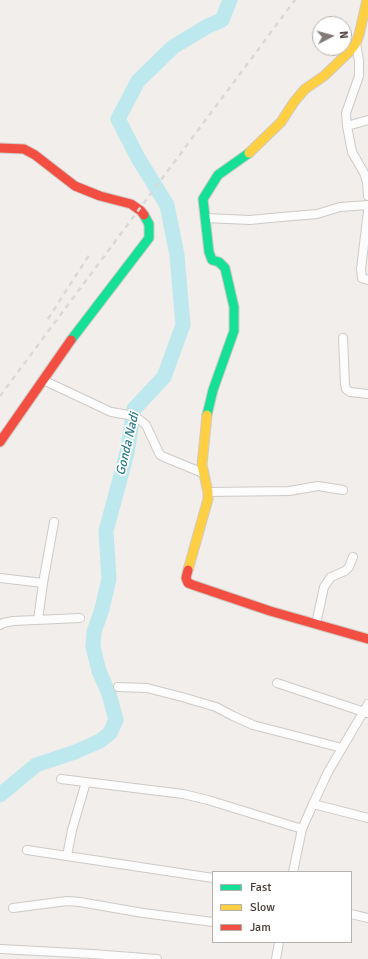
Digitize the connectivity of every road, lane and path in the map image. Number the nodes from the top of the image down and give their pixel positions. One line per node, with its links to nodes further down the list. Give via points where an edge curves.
1 (367, 0): 2 (street)
2 (356, 43): 4 (street, via 359,76 346,113); 10 (street, via 324,76 305,89 281,122 252,151 218,176 203,199)
3 (368, 120): 4 (street)
4 (347, 126): 6 (street, via 352,152)
5 (0, 148): 13 (street, via 18,148 35,155 75,186 131,204 141,210 149,224 149,238 76,333)
6 (368, 182): 7 (street)
7 (368, 196)
8 (368, 205): 10 (street, via 340,207 317,214 250,220)
9 (368, 211): 11 (street, via 361,269 362,278)
10 (205, 218): 16 (street, via 210,258 225,268 234,307 234,331 213,390 207,416)
11 (368, 280)
12 (342, 338): 14 (street, via 346,389 350,392)
13 (44, 380): 15 (street); 16 (street, via 111,412 131,415 146,425 160,455)
14 (368, 394)
15 (0, 442)
16 (203, 473): 18 (street)
17 (343, 490): 18 (street, via 318,486 289,491)
18 (208, 492): 25 (street, via 206,508 186,573 188,583)
19 (54, 522): 22 (street)
20 (353, 556): 25 (street, via 349,567 331,577 324,587)
21 (0, 578): 22 (street)
22 (42, 583): 24 (street)
23 (80, 618): 24 (street)
24 (38, 620): 26 (street, via 13,621)
25 (316, 624): 27 (street)
26 (0, 625)
27 (368, 639)
28 (277, 683): 31 (street)
29 (118, 687): 32 (street, via 143,688 182,697 216,707 253,725)
30 (368, 704): 31 (street)
31 (366, 713): 32 (street)
32 (342, 748): 35 (street)
33 (61, 779): 34 (street)
34 (86, 782): 37 (street, via 183,794); 39 (street)
35 (313, 804): 36 (street); 37 (street)
36 (368, 818)
37 (302, 829): 40 (street)
38 (28, 850): 39 (street)
39 (66, 856): 41 (street)
40 (293, 871)
41 (212, 878)
42 (13, 908): 45 (street, via 67,901 143,914)
43 (352, 914): 44 (street)
44 (368, 918)
45 (212, 922)
46 (279, 943): 49 (street)
47 (1, 949): 48 (street)
48 (157, 959)
49 (276, 959)

